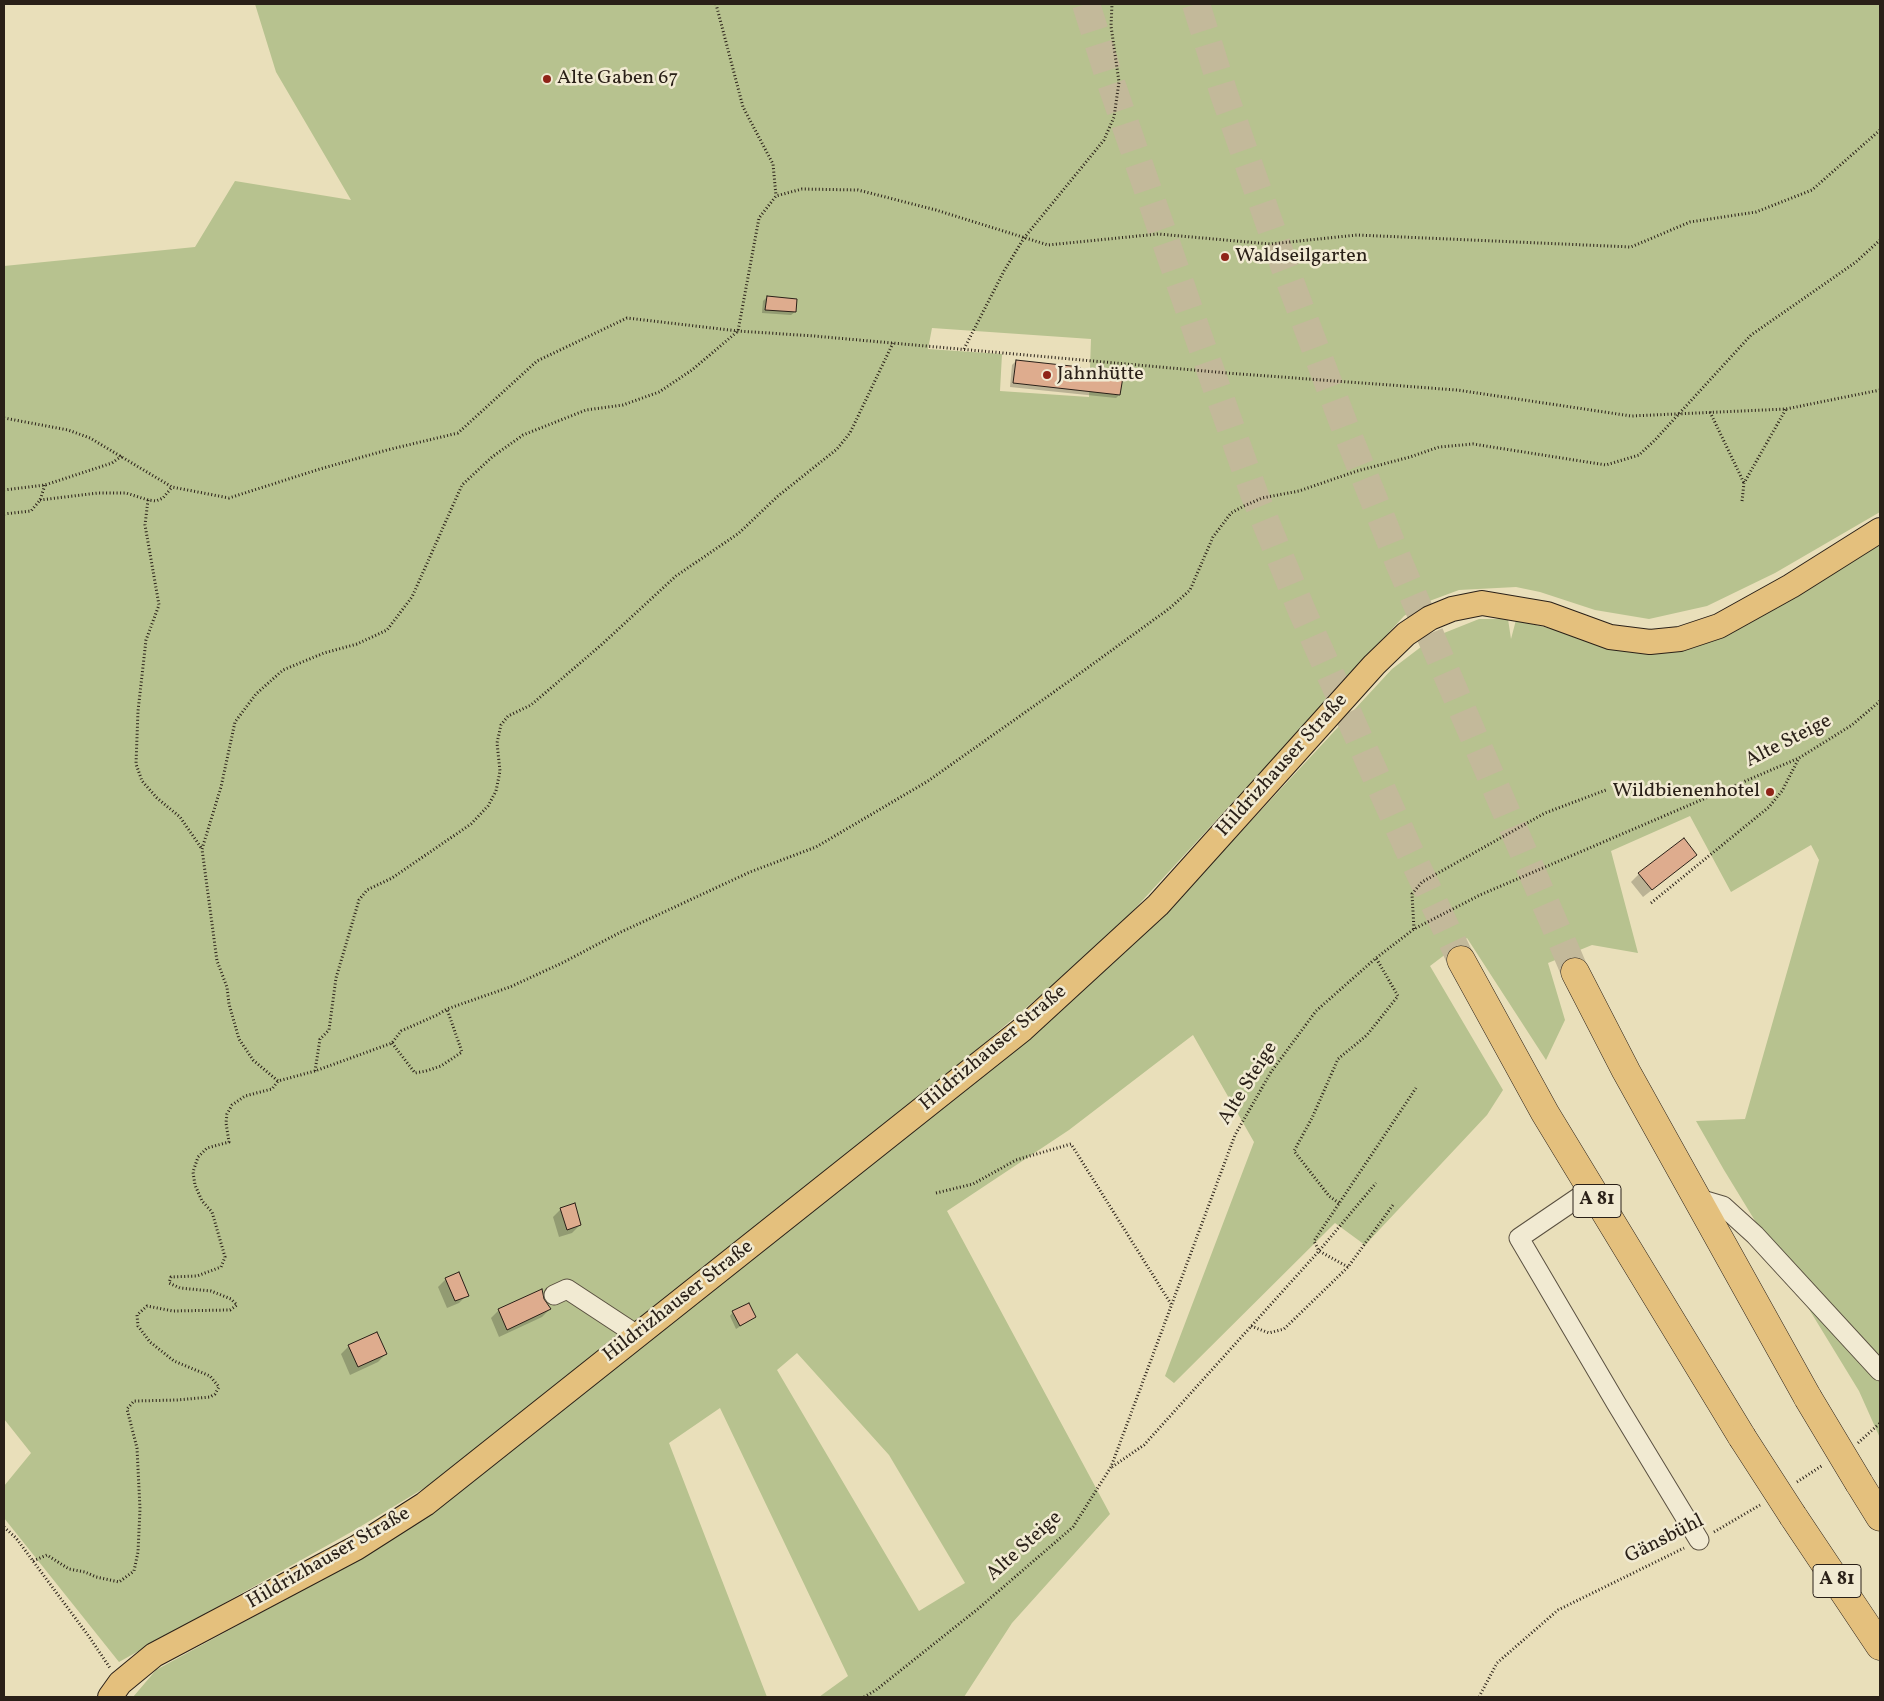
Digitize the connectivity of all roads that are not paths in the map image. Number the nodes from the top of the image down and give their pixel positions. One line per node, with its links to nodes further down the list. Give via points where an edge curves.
1 (1880, 530): 7 (main road, Hildrizhauser Straße, via 1791,586 1719,626 1680,639 1650,642 1610,637 1547,614 1482,603 1452,609 1421,624 1374,665 1158,905 1023,1029)
2 (1461, 960): 4 (highway, A 81)
3 (1575, 972): 5 (highway)
4 (1591, 1189): 10 (lane, via 1519,1238); 11 (highway, A 81, bridge, via 1742,1437)
5 (1696, 1198): 8 (lane, via 1723,1206 1756,1236); 9 (highway, bridge, via 1808,1398)
6 (554, 1295): 7 (lane, via 567,1289)
7 (637, 1335): 12 (main road, Hildrizhauser Straße, via 424,1504 356,1548 154,1655)
8 (1880, 1371)
9 (1880, 1517)
10 (1699, 1540)
11 (1880, 1646)
12 (115, 1690)

